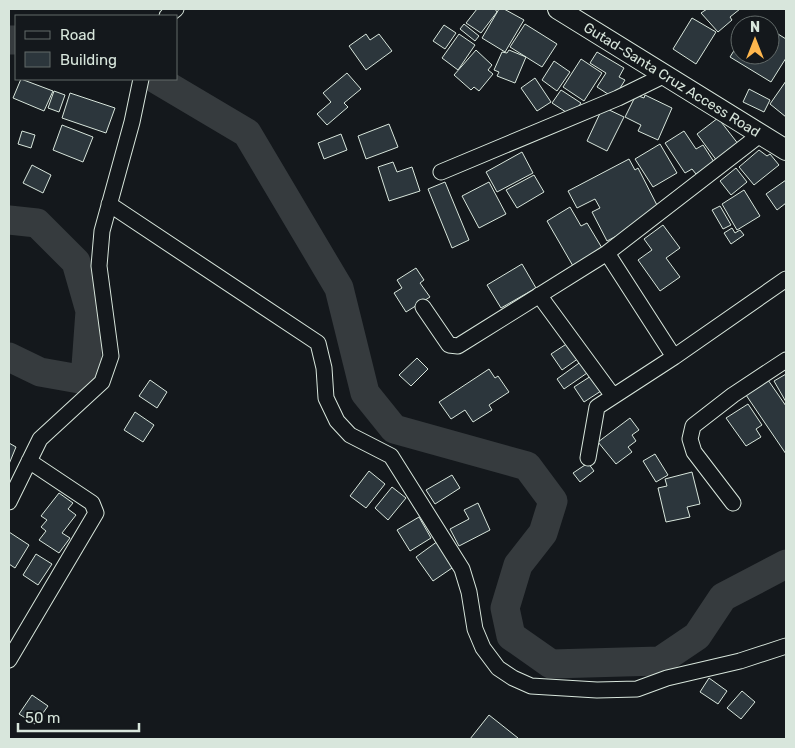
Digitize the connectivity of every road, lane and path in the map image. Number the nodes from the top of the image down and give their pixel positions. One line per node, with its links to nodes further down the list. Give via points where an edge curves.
1 (558, 9): 2 (main road, Gutad-Santa Cruz Access Road)
2 (665, 74): 4 (main road, Gutad-Santa Cruz Access Road); 6 (street, via 609,102)
3 (141, 80): 7 (street)
4 (761, 134): 5 (main road, Gutad-Santa Cruz Access Road); 8 (street)
5 (786, 150)
6 (441, 172)
7 (110, 204): 16 (street, via 102,231 99,266 111,356 102,382 40,439); 19 (street, via 318,343 326,398 337,420 350,436 390,456 462,569 475,629 483,648 498,668 513,678 531,686 637,689)
8 (607, 253): 10 (street); 12 (street)
9 (786, 279): 12 (street)
10 (539, 295): 11 (street, via 458,346 449,345); 14 (street)
11 (423, 307)
12 (674, 357): 14 (street)
13 (786, 360): 18 (street, via 693,426 690,439 694,452)
14 (613, 396): 15 (street, via 598,407)
15 (588, 458)
16 (29, 461): 17 (street); 20 (street, via 92,503 96,513)
17 (9, 502)
18 (733, 503)
19 (786, 646)
20 (9, 660)

